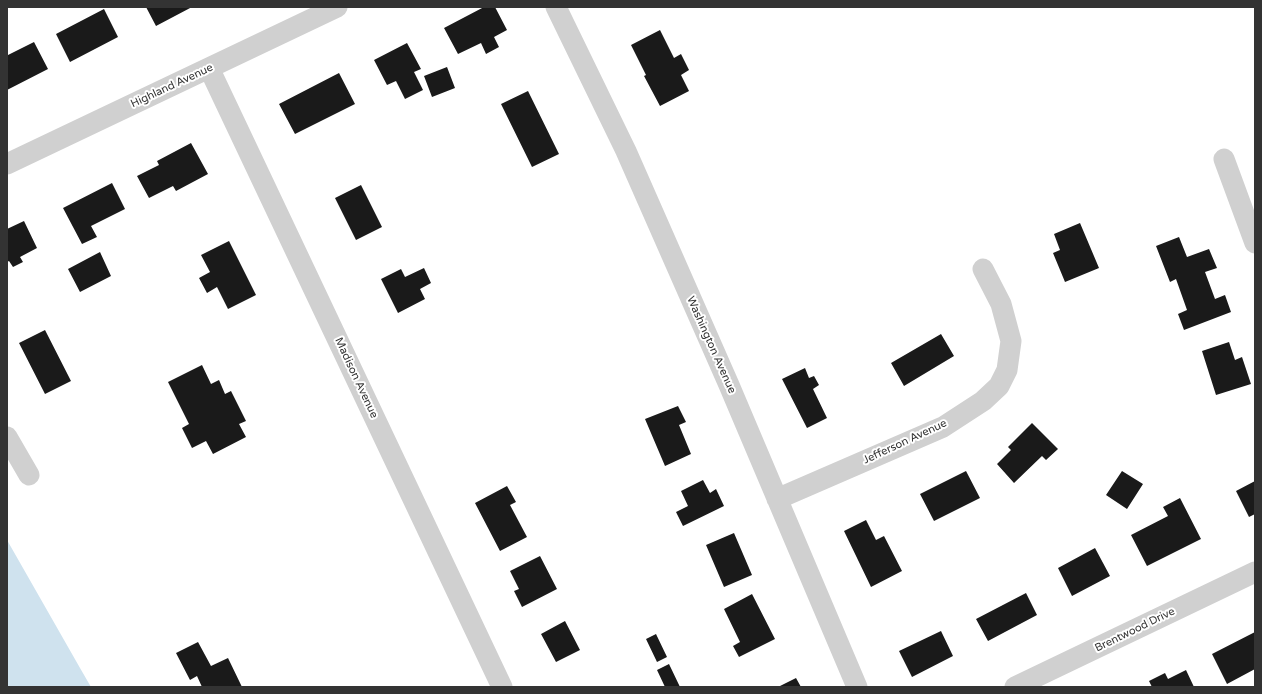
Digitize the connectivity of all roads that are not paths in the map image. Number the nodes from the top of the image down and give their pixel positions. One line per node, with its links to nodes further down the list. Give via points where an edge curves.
1 (337, 7): 3 (street, Highland Avenue)
2 (556, 7): 10 (street, Washington Avenue, via 626,151)
3 (209, 68): 5 (street, Highland Avenue); 12 (street, Madison Avenue)
4 (1224, 159): 6 (street)
5 (7, 164)
6 (1255, 243)
7 (983, 269): 10 (street, Jefferson Avenue, via 1001,304 1011,341 1007,370 999,386 983,401 943,427)
8 (8, 438): 9 (street)
9 (29, 475)
10 (777, 499): 13 (street, Washington Avenue)
11 (1255, 572): 14 (street, Brentwood Drive)
12 (502, 687)
13 (857, 687)
14 (1015, 687)

